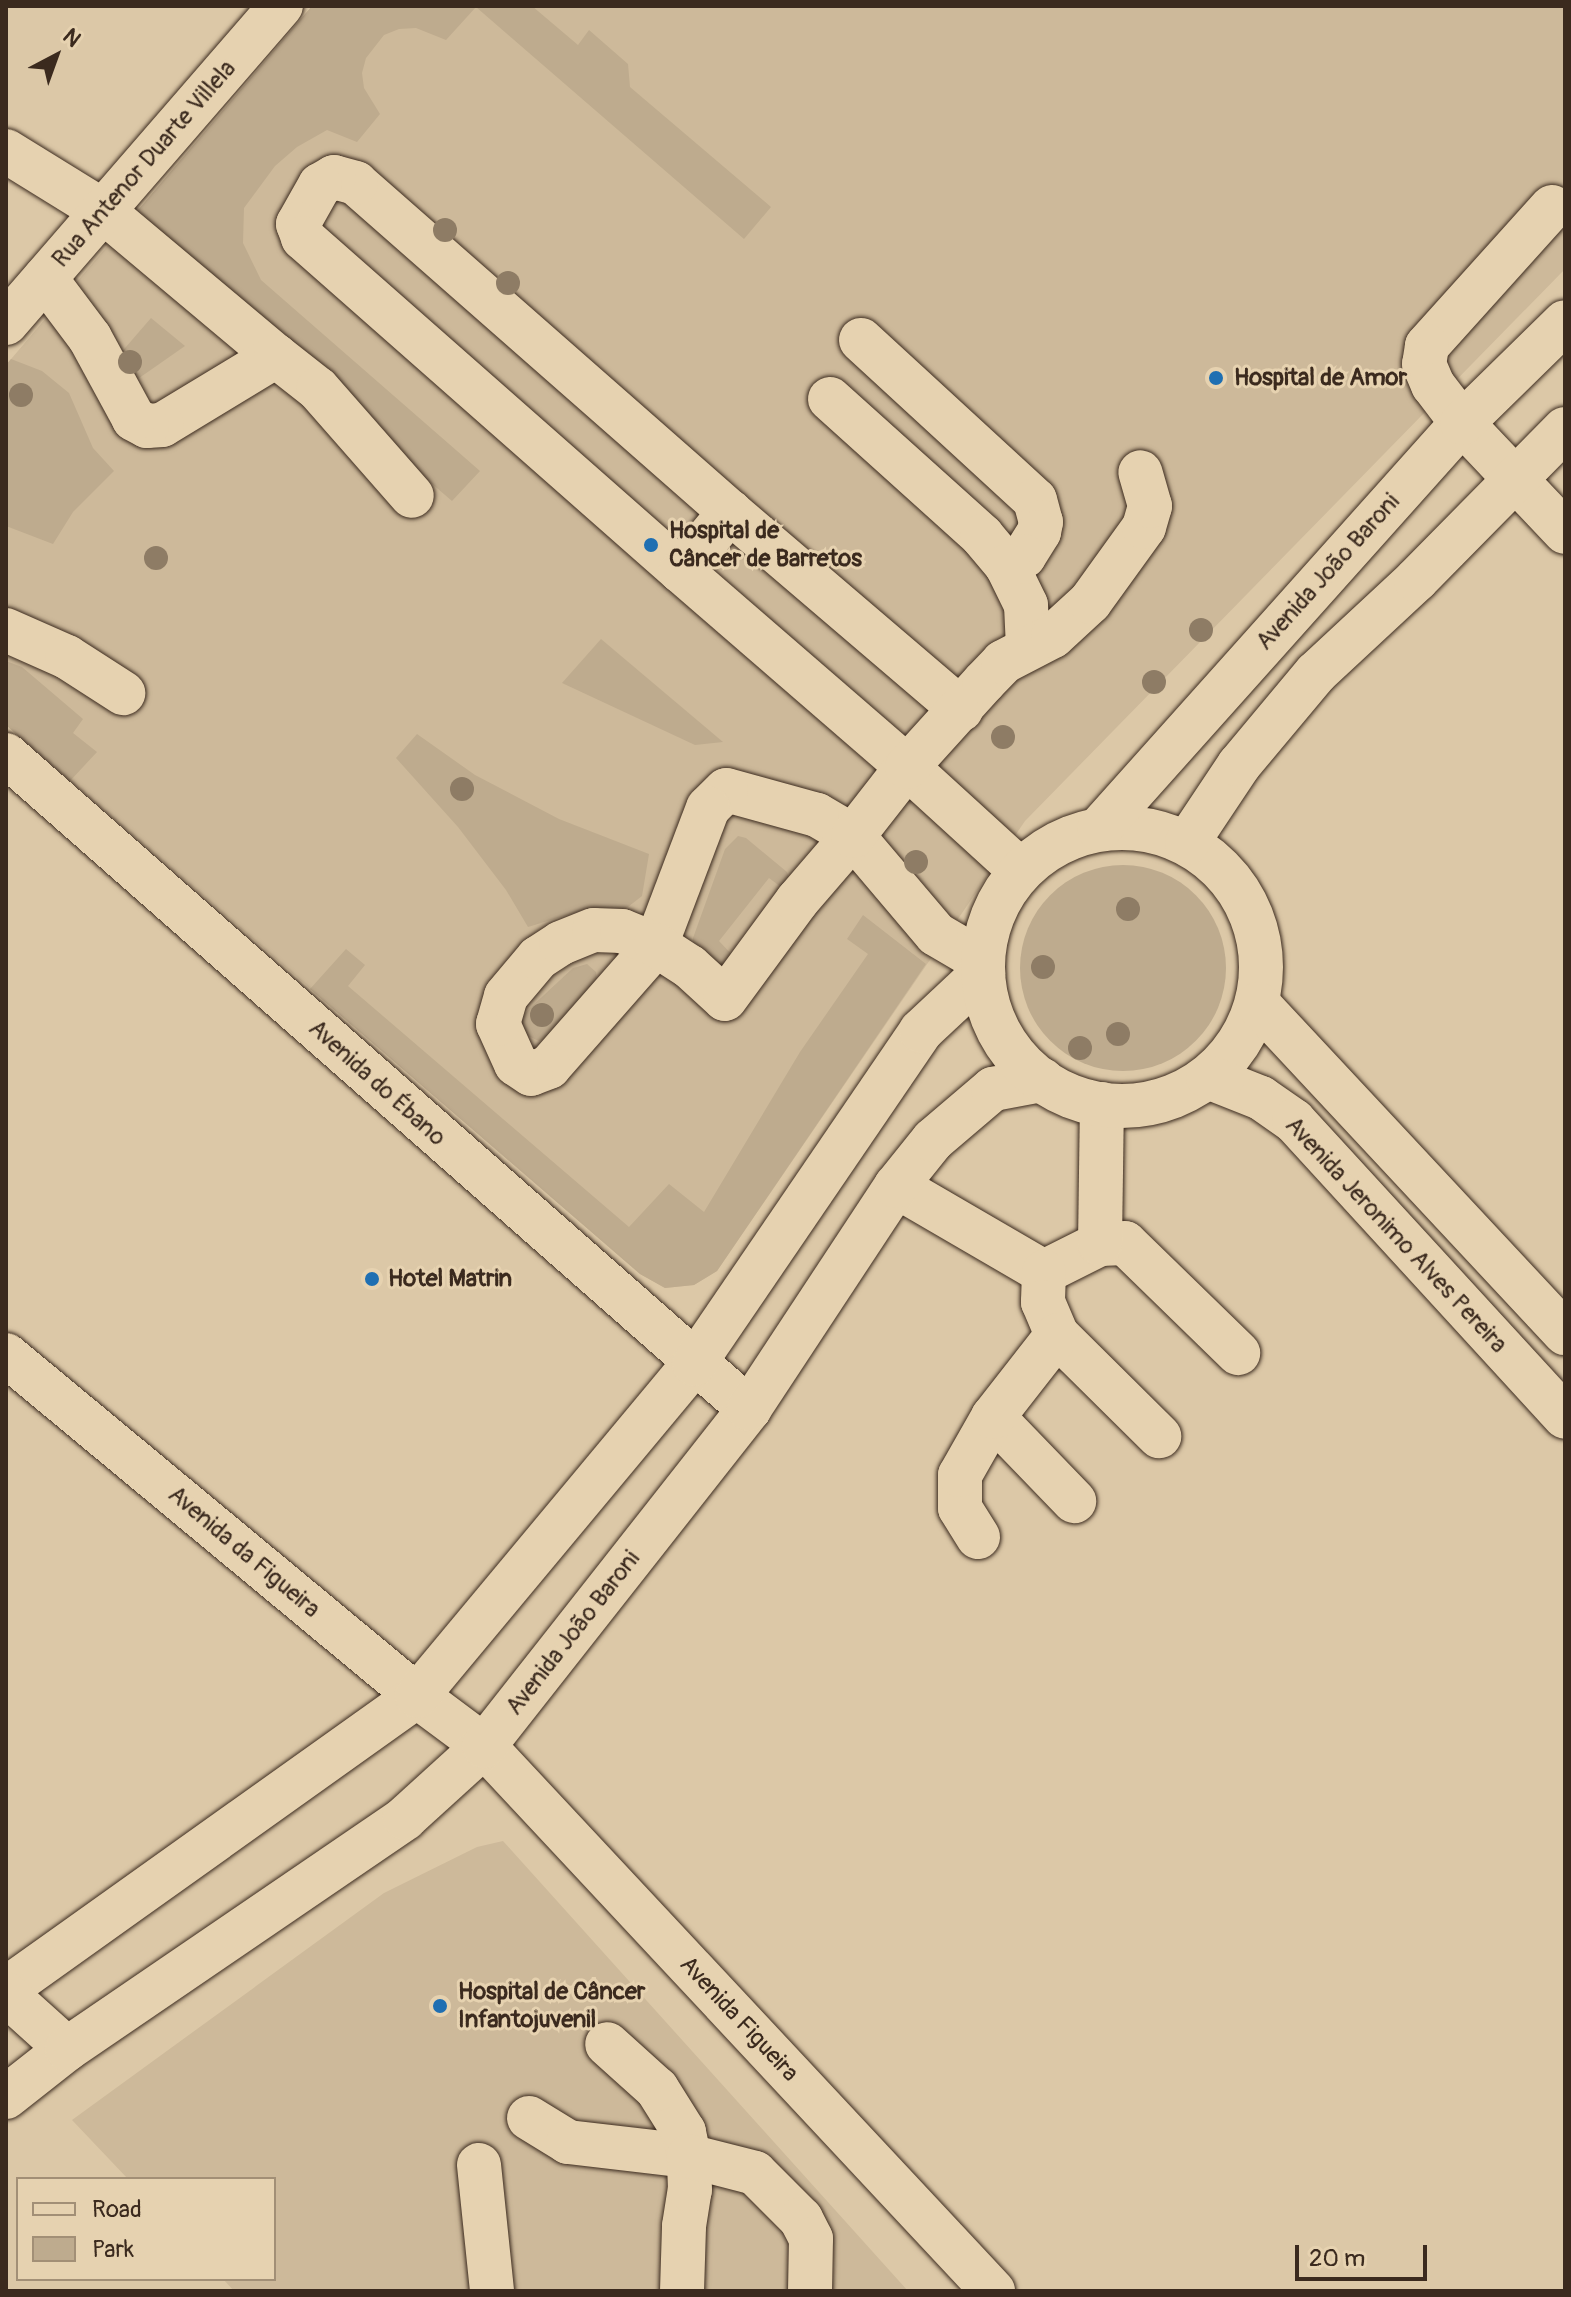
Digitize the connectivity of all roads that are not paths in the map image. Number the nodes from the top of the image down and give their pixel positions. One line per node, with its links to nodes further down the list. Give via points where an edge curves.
1 (281, 6): 4 (street, Rua Antenor Duarte Villela)
2 (6, 151): 4 (street)
3 (1552, 207): 11 (street, via 1427,346 1424,364 1433,385)
4 (103, 211): 5 (street, Rua Antenor Duarte Villela); 9 (street)
5 (45, 278): 7 (street, Rua Antenor Duarte Villela); 9 (street, via 90,338 134,419 147,426 162,425)
6 (1565, 322): 11 (street, Avenida João Baroni)
7 (6, 323)
8 (861, 340): 18 (street, via 1035,500 1039,532 1024,556)
9 (276, 356): 15 (street, via 318,389)
10 (830, 399): 18 (street, via 982,536)
11 (1462, 423): 14 (street); 26 (street, Avenida João Baroni)
12 (1565, 429): 14 (street)
13 (1140, 472): 21 (street, via 1150,506 1126,556 1090,602 1053,636)
14 (1517, 479): 17 (street); 28 (street, via 1316,673 1239,765)
15 (412, 496)
16 (730, 512): 19 (street); 19 (street, via 356,183 334,177 320,185 298,224 303,238); 23 (street)
17 (1565, 532)
18 (1007, 566): 21 (street, via 1026,605)
19 (681, 571): 25 (street)
20 (6, 630): 22 (street, via 67,657)
21 (1028, 647): 23 (street, via 1003,662)
22 (123, 693)
23 (961, 709): 25 (street)
24 (6, 755): 42 (street, Avenida do Ébano)
25 (907, 767): 27 (street); 29 (street)
26 (1099, 829): 28 (street, via 1135,828); 29 (street, via 1051,847)
27 (853, 836): 27 (street, via 817,815 739,792 720,792 708,808 656,945 725,999); 30 (street, via 936,934)
28 (1187, 843): 31 (street, via 1233,883 1254,920 1262,961)
29 (1021, 871): 30 (street, via 991,921)
30 (982, 967): 33 (street, via 1002,1036); 42 (street, via 921,1031)
31 (1258, 1004): 32 (street, via 1232,1054); 38 (street)
32 (1208, 1077): 34 (street, via 1178,1096); 45 (street, Avenida Jeronimo Alves Pereira, via 1261,1098 1294,1121)
33 (1042, 1080): 34 (street, via 1076,1098); 35 (street, Avenida João Baroni, via 993,1089 933,1140)
34 (1102, 1104): 36 (street)
35 (896, 1186): 37 (street); 43 (street, Avenida João Baroni)
36 (1100, 1244): 37 (street); 40 (street, via 1125,1243)
37 (1044, 1272): 39 (street, via 1043,1302)
38 (1565, 1333)
39 (1057, 1335): 44 (street); 46 (street)
40 (1238, 1353)
41 (6, 1355): 49 (street, Avenida da Figueira)
42 (694, 1364): 43 (street, Avenida do Ébano); 49 (street)
43 (749, 1409): 50 (street, Avenida João Baroni)
44 (993, 1417): 47 (street); 48 (street, via 960,1475 960,1508)
45 (1565, 1417)
46 (1159, 1436)
47 (1074, 1501)
48 (978, 1537)
49 (417, 1696): 50 (street, Avenida da Figueira); 51 (street)
50 (484, 1746): 53 (street, Avenida João Baroni, via 405,1818); 61 (street, Avenida Figueira)
51 (6, 1992): 53 (street)
52 (607, 2044): 56 (street, via 657,2089 684,2132)
53 (67, 2049): 54 (street, Avenida João Baroni)
54 (6, 2097)
55 (529, 2118): 56 (street, via 568,2142)
56 (689, 2156): 59 (street); 60 (street, via 755,2173 801,2219 811,2239)
57 (479, 2165): 58 (street)
58 (492, 2291)
59 (682, 2291)
60 (810, 2291)
61 (993, 2291)

